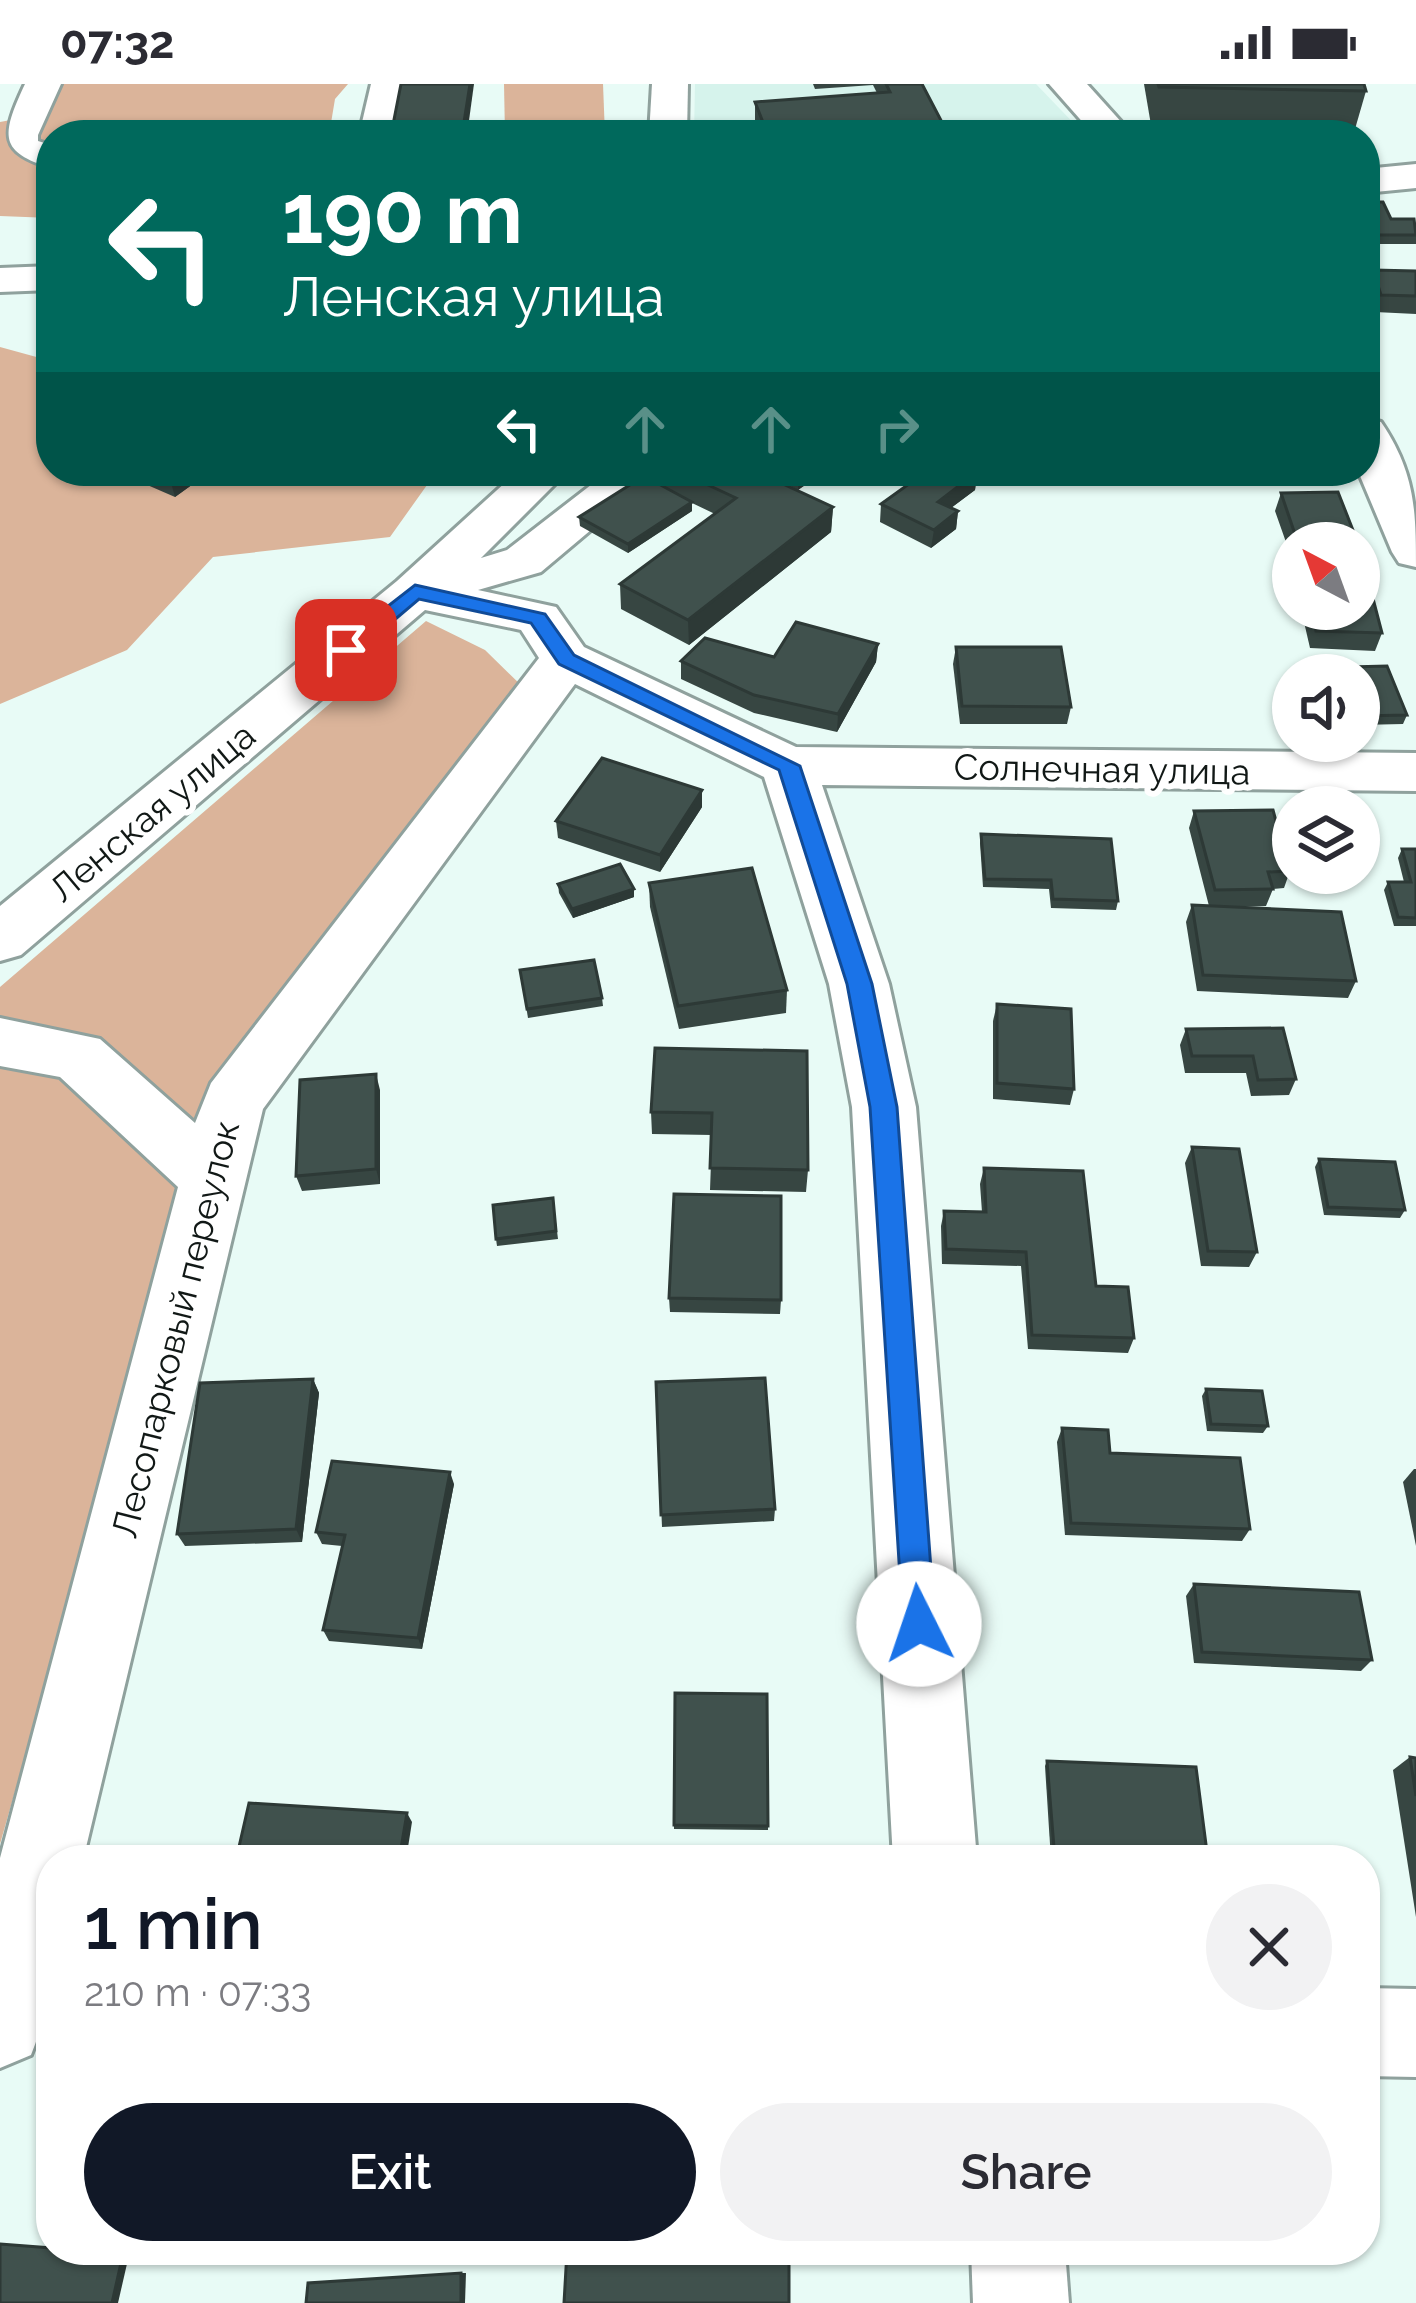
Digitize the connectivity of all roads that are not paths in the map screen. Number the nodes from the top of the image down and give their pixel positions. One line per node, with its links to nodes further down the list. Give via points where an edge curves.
1 (43, 84): 8 (street, via 20,135 20,147)
2 (389, 84): 5 (street)
3 (670, 84): 6 (street)
4 (1066, 84): 7 (street)
5 (381, 120)
6 (669, 120)
7 (1100, 120)
8 (36, 153)
9 (1416, 176): 10 (street)
10 (1380, 180)
11 (36, 279): 12 (street)
12 (0, 280)
13 (1380, 467): 16 (street)
14 (529, 486): 17 (street, Ленская улица)
15 (619, 486): 17 (street, Ленская улица, via 524,561)
16 (1416, 552)
17 (415, 592): 18 (street, via 538,618); 21 (street, Ленская улица)
18 (566, 659): 19 (street); 23 (street, Лесопарковый переулок, via 232,1101)
19 (788, 766): 20 (street, Солнечная улица); 25 (street, via 859,984 884,1107)
20 (1416, 772)
21 (0, 939)
22 (0, 1042): 23 (street, via 78,1056)
23 (213, 1178): 24 (street, Лесопарковый переулок)
24 (58, 1845)
25 (934, 1845)
26 (36, 1940): 27 (street, Лесопарковый переулок)
27 (18, 2017)
28 (1380, 2032): 29 (street)
29 (1416, 2032)
30 (1019, 2265): 31 (street)
31 (1021, 2303)

